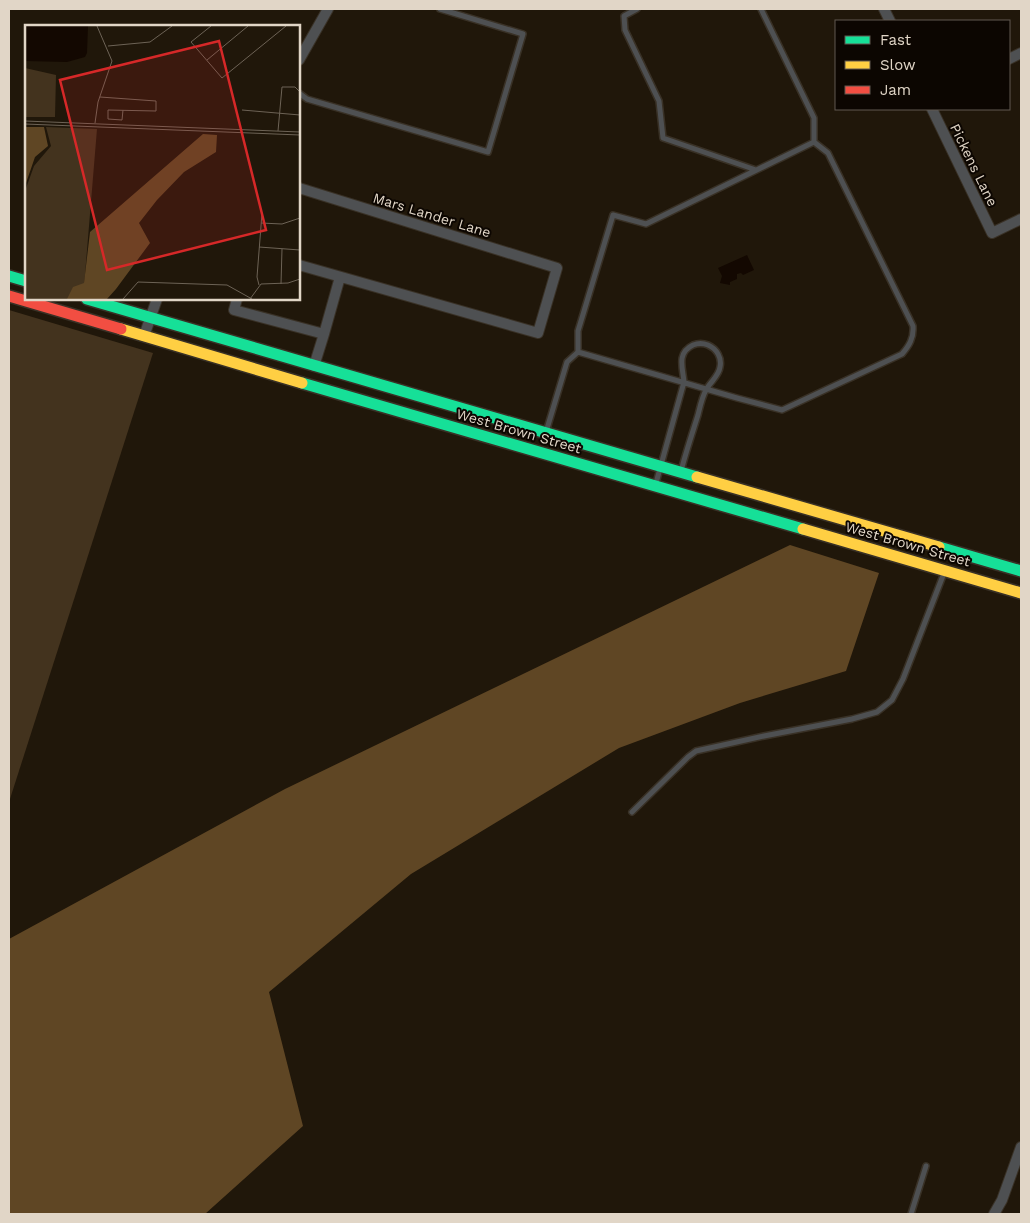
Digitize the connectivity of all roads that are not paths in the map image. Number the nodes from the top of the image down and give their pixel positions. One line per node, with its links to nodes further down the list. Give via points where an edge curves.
1 (328, 9): 5 (street)
2 (440, 9): 6 (lane, via 523,34 488,152 307,99)
3 (638, 9): 9 (lane, via 624,16 625,30 659,101 663,138)
4 (761, 9): 8 (lane, via 814,118)
5 (300, 58)
6 (300, 94)
7 (932, 110): 11 (street, Pickens Lane, via 992,233)
8 (814, 142): 9 (lane); 26 (lane, via 828,153 913,326 914,334 902,354 782,410)
9 (756, 170): 23 (lane, via 646,224 613,216 578,332)
10 (300, 188): 14 (street, Mars Lander Lane, via 557,268 538,333)
11 (1021, 219)
12 (300, 265): 14 (street)
13 (10, 277): 15 (main road)
14 (340, 277): 21 (street)
15 (25, 281)
16 (9, 296): 22 (main road, West Brown Street)
17 (90, 300): 20 (main road, West Brown Street)
18 (157, 300): 20 (street)
19 (237, 300): 21 (street, via 234,310)
20 (151, 318): 22 (street); 24 (main road, West Brown Street)
21 (324, 334): 24 (street)
22 (144, 336): 28 (main road, West Brown Street)
23 (578, 352): 25 (lane); 29 (lane, via 568,362)
24 (313, 369): 27 (main road, West Brown Street)
25 (684, 382): 26 (lane); 26 (lane, via 683,355 691,346 704,344 714,349 720,360 719,372); 30 (lane)
26 (706, 389): 31 (lane)
27 (471, 411): 28 (main road); 29 (main road, West Brown Street)
28 (464, 430): 32 (main road, West Brown Street, via 596,469 614,467)
29 (546, 432): 30 (main road, West Brown Street)
30 (661, 466): 31 (main road, West Brown Street); 32 (lane)
31 (680, 474): 32 (main road, via 676,483); 33 (main road, West Brown Street)
32 (656, 482): 34 (main road, West Brown Street)
33 (952, 551): 34 (main road); 35 (main road, West Brown Street)
34 (945, 571): 36 (main road, West Brown Street); 37 (lane, via 903,679 892,700 877,712 696,752)
35 (1021, 571)
36 (1021, 593)
37 (632, 812)
38 (1021, 1147): 40 (street)
39 (926, 1166): 41 (lane)
40 (1017, 1173): 42 (street)
41 (911, 1214)
42 (994, 1214)

